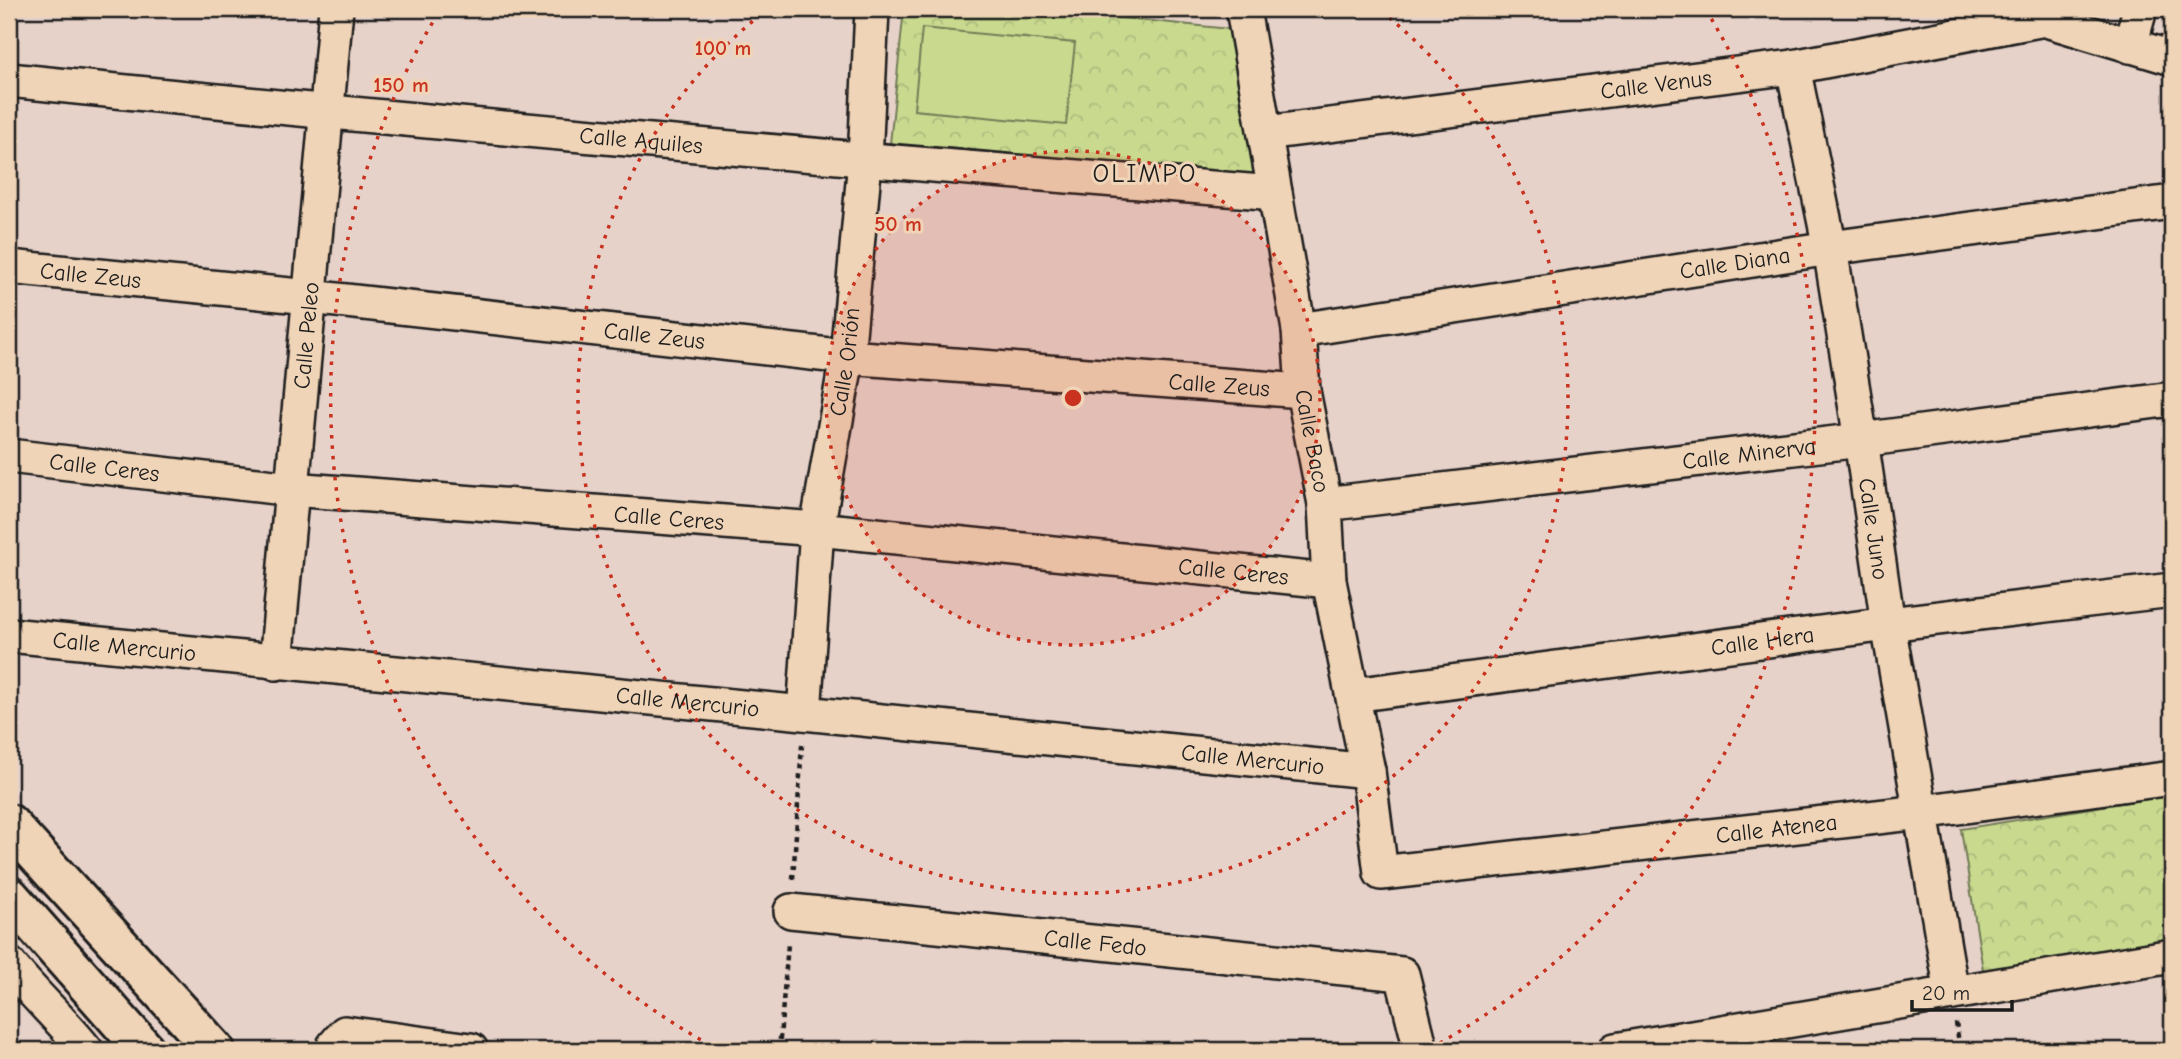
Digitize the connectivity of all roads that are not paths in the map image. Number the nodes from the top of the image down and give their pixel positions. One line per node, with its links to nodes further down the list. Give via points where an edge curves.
1 (336, 9): 11 (street, Calle Peleo)
2 (872, 9): 13 (street, Calle Orión)
3 (1243, 9): 12 (street, Calle Baco)
4 (2011, 9): 6 (street)
5 (2140, 9): 7 (street)
6 (2045, 19): 7 (street); 9 (street, Calle Venus)
7 (2130, 46): 8 (street)
8 (2172, 58)
9 (1793, 67): 12 (street, Calle Venus); 16 (street, Calle Juno)
10 (9, 80): 11 (street, Calle Aquiles)
11 (326, 113): 13 (street, Calle Aquiles); 18 (street, Calle Peleo)
12 (1265, 133): 14 (street, Calle Baco)
13 (865, 160): 14 (street, Calle Aquiles); 20 (street, Calle Orión)
14 (1275, 193): 19 (street, Calle Baco)
15 (2172, 202): 16 (street, Calle Diana)
16 (1830, 248): 19 (street, Calle Diana); 23 (street, Calle Juno)
17 (9, 267): 18 (street, Calle Zeus)
18 (310, 297): 20 (street, Calle Zeus); 25 (street, Calle Peleo)
19 (1299, 330): 21 (street, Calle Baco)
20 (847, 357): 21 (street, Calle Zeus); 27 (street, Calle Orión)
21 (1303, 391): 26 (street, Calle Baco)
22 (2172, 399): 23 (street, Calle Minerva)
23 (1861, 440): 26 (street, Calle Minerva); 30 (street, Calle Juno)
24 (9, 456): 25 (street, Calle Ceres)
25 (291, 489): 27 (street, Calle Ceres); 32 (street, Calle Peleo)
26 (1325, 504): 28 (street, Calle Baco)
27 (817, 529): 28 (street, Calle Ceres); 34 (street, Calle Orión)
28 (1329, 581): 33 (street, Calle Baco)
29 (2172, 590): 30 (street, Calle Hera)
30 (1888, 624): 33 (street, Calle Hera); 37 (street, Calle Juno)
31 (9, 635): 32 (street, Calle Mercurio)
32 (276, 663): 34 (street, Calle Mercurio)
33 (1353, 695): 35 (street, Calle Baco)
34 (804, 713): 35 (street, Calle Mercurio)
35 (1368, 771): 39 (street, Calle Baco)
36 (2172, 778): 37 (street, Calle Atenea)
37 (1921, 812): 39 (street, Calle Atenea); 44 (street, Calle Juno)
38 (9, 824): 48 (main road)
39 (1381, 873)
40 (9, 898): 47 (main road)
41 (791, 911): 50 (street, Calle Fedo, via 1402,974)
42 (2172, 956): 44 (street)
43 (9, 964): 46 (street)
44 (1952, 993): 51 (street)
45 (334, 1048): 49 (street, via 345,1033)
46 (86, 1050)
47 (145, 1050)
48 (215, 1050)
49 (471, 1050)
50 (1421, 1050)
51 (1615, 1050)

